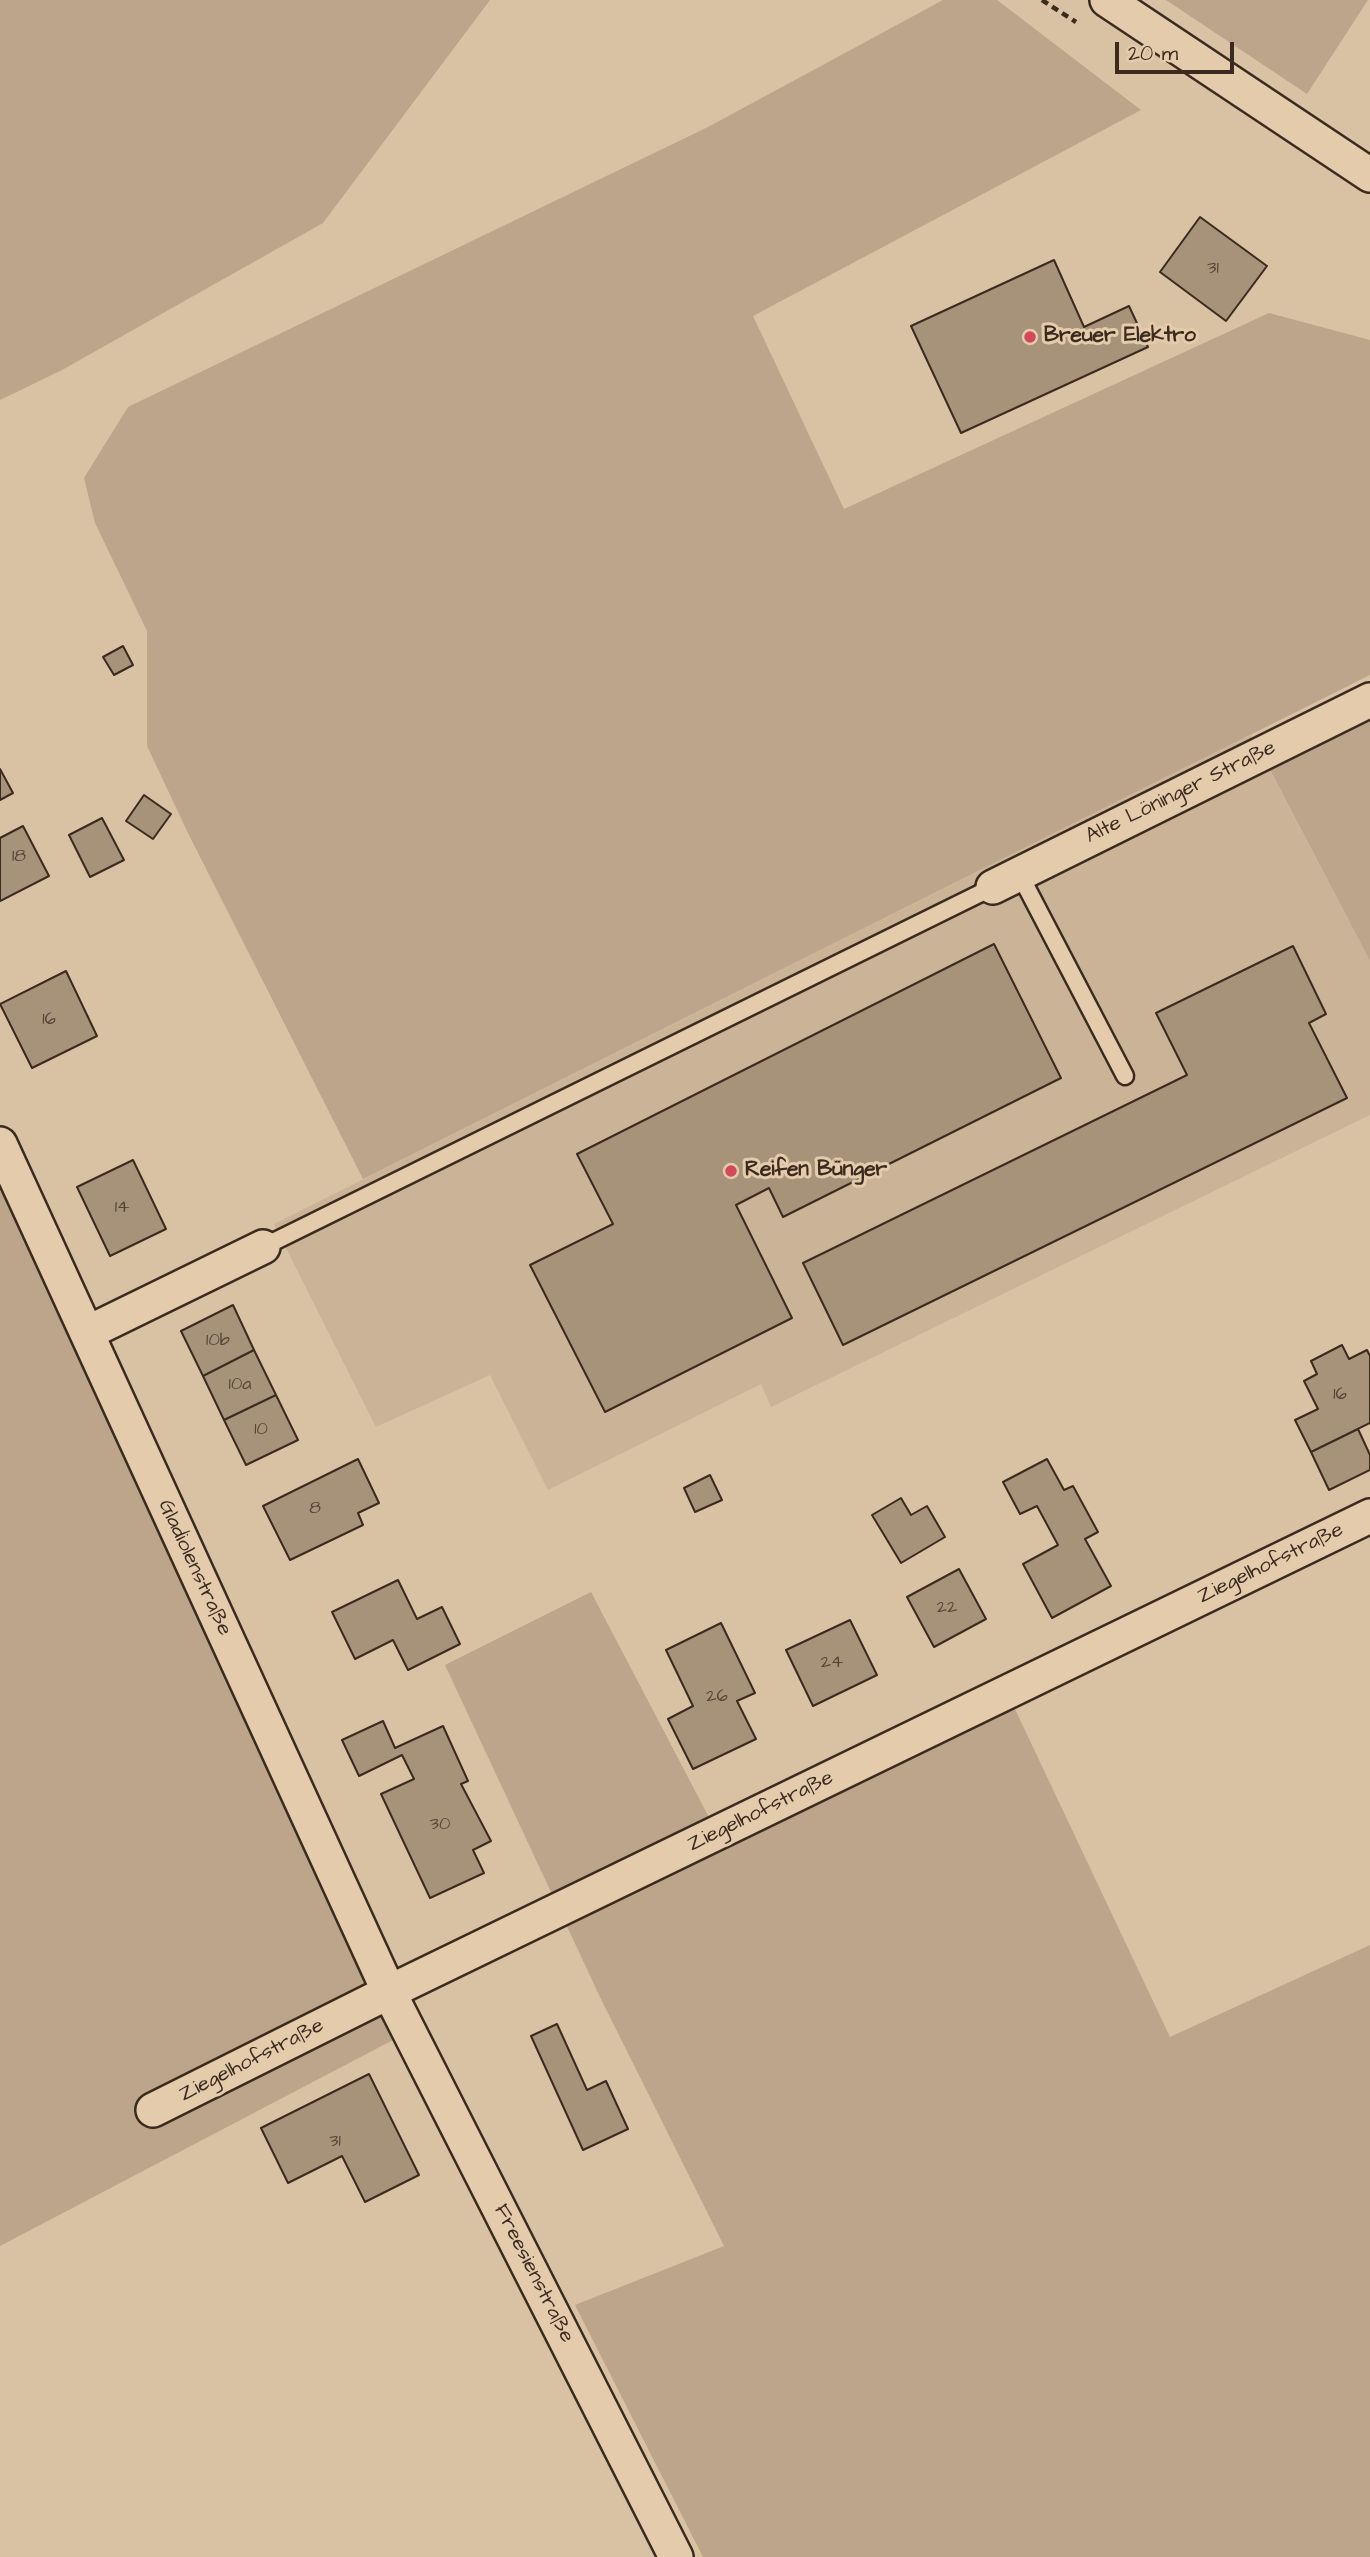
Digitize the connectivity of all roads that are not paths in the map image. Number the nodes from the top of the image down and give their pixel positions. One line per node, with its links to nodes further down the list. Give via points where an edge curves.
1 (1107, 0): 2 (street)
2 (1370, 175)
3 (1370, 700): 4 (street, Alte Löninger Straße)
4 (1006, 880): 5 (lane); 7 (lane)
5 (1125, 1076)
6 (0, 1144): 8 (street, Gladiolenstraße)
7 (263, 1247): 8 (street)
8 (87, 1333): 10 (street, Gladiolenstraße)
9 (1370, 1516): 10 (street, Ziegelhofstraße)
10 (389, 1992): 11 (street, Ziegelhofstraße); 12 (street, Freesienstraße)
11 (153, 2110)
12 (676, 2557)

